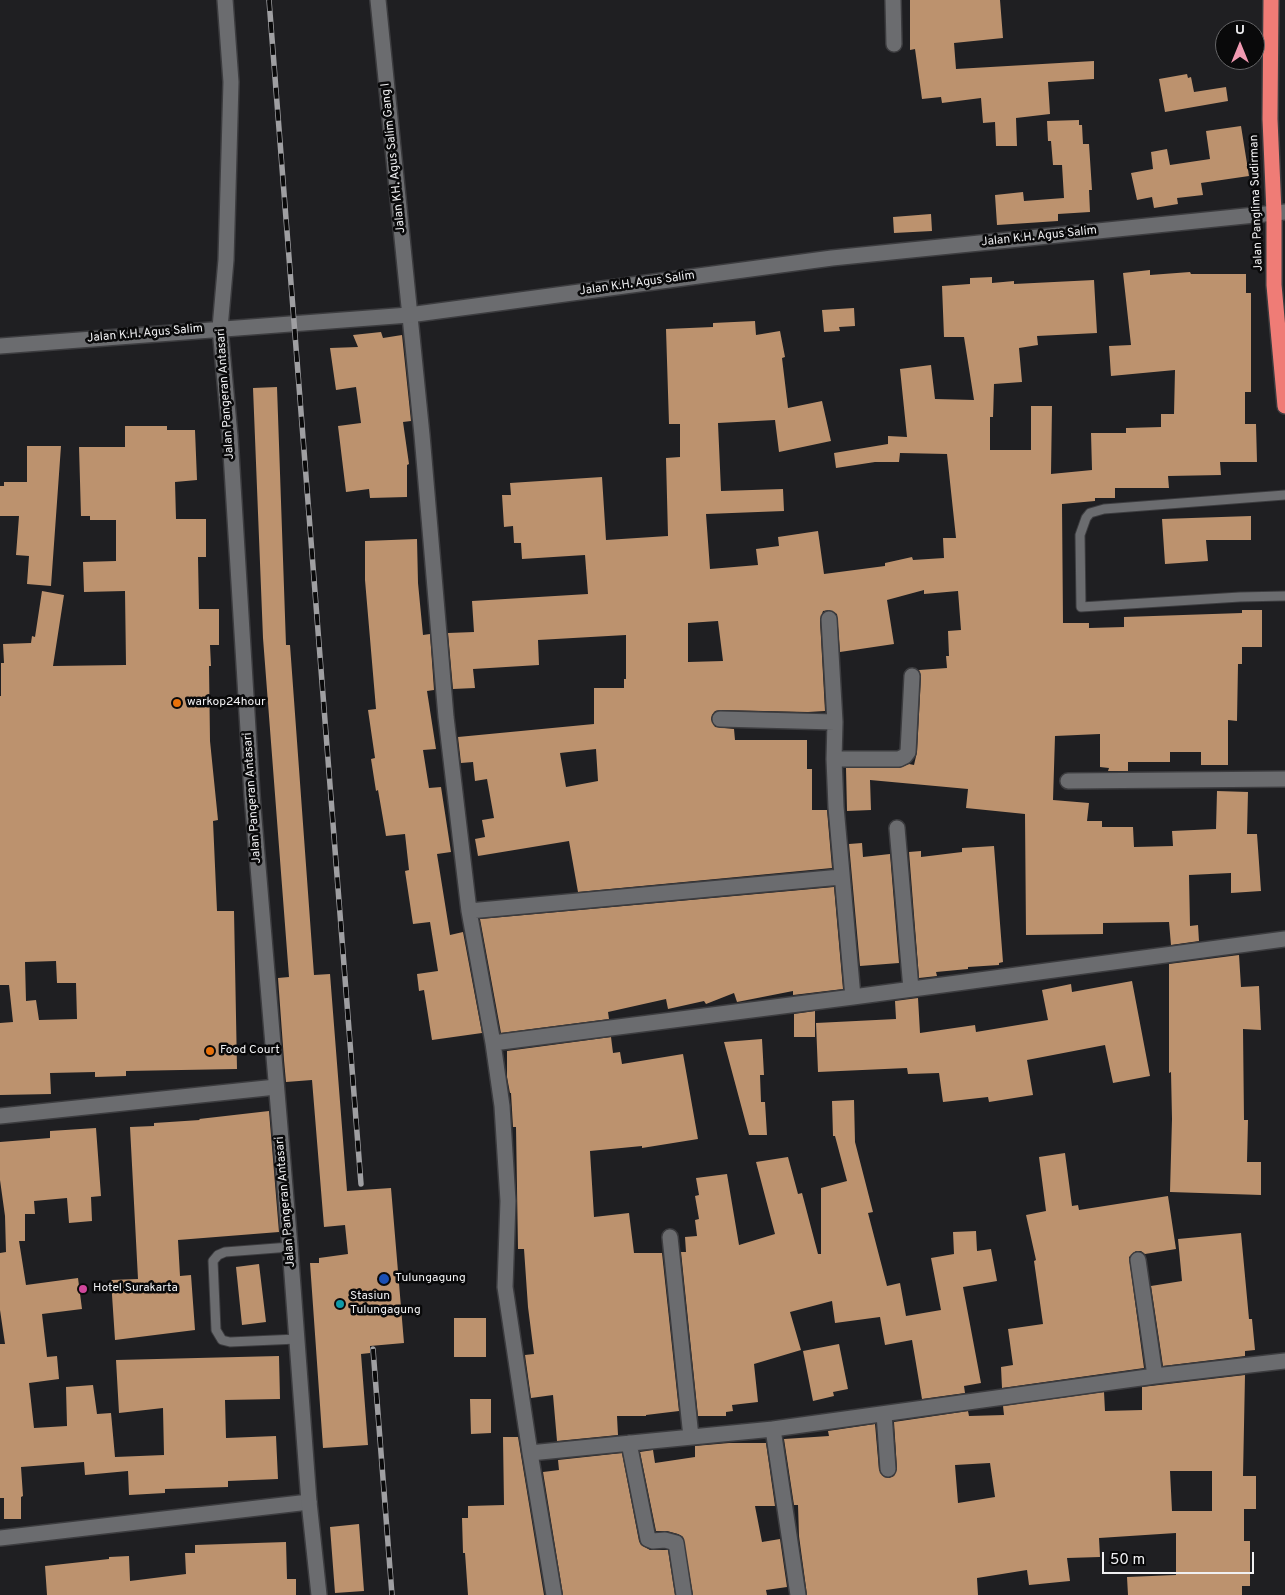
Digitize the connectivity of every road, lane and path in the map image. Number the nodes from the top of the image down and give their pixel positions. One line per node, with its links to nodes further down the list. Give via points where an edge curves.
1 (225, 0): 8 (street, Jalan Pangeran Antasari, via 231,82 226,260)
2 (378, 0): 7 (street, Jalan KH. Agus Salim Gang I)
3 (893, 0): 5 (street)
4 (1271, 0): 6 (highway, Jalan Panglima Sudirman, via 1270,119)
5 (894, 44)
6 (1279, 212): 7 (street, Jalan K.H. Agus Salim, via 832,258); 10 (highway, Jalan Panglima Sudirman, via 1274,285)
7 (409, 315): 8 (street, Jalan K.H. Agus Salim); 22 (street, Jalan KH. Agus Salim Gang I, via 446,717)
8 (220, 328): 9 (street, Jalan K.H. Agus Salim); 27 (street, Jalan Pangeran Antasari)
9 (0, 346)
10 (1285, 406)
11 (1285, 495): 12 (lane, via 1104,509 1090,513 1080,535 1081,607)
12 (1285, 596)
13 (829, 620): 16 (street)
14 (912, 676): 17 (street, via 908,752 905,756 899,759)
15 (720, 719): 16 (street)
16 (835, 722): 17 (street)
17 (834, 759): 21 (street)
18 (1285, 779): 19 (street)
19 (1068, 781)
20 (897, 828): 24 (street)
21 (841, 877): 22 (street); 25 (street)
22 (469, 912): 26 (street, Jalan KH. Agus Salim Gang I)
23 (1285, 938): 24 (street)
24 (911, 989): 25 (street)
25 (853, 997): 26 (street)
26 (493, 1043): 39 (street, Jalan KH. Agus Salim Gang I, via 502,1106 508,1201 505,1287)
27 (276, 1087): 28 (street); 30 (street, Jalan Pangeran Antasari)
28 (0, 1116)
29 (670, 1237): 37 (street)
30 (290, 1247): 32 (street, Jalan Pangeran Antasari); 32 (lane, via 225,1252 213,1261 216,1330 222,1340 230,1342)
31 (1138, 1260): 34 (street)
32 (297, 1339): 41 (street, Jalan Pangeran Antasari)
33 (1285, 1361): 34 (street)
34 (1155, 1376): 35 (street)
35 (884, 1414): 36 (street); 40 (street)
36 (773, 1429): 37 (street); 46 (street)
37 (691, 1437): 38 (street)
38 (629, 1443): 39 (street); 45 (street, via 648,1539 676,1543)
39 (530, 1453): 44 (street, Jalan KH. Agus Salim Gang I)
40 (888, 1469)
41 (309, 1502): 42 (street); 43 (street, Jalan Pangeran Antasari)
42 (0, 1538)
43 (319, 1595)
44 (554, 1595)
45 (684, 1595)
46 (798, 1595)

